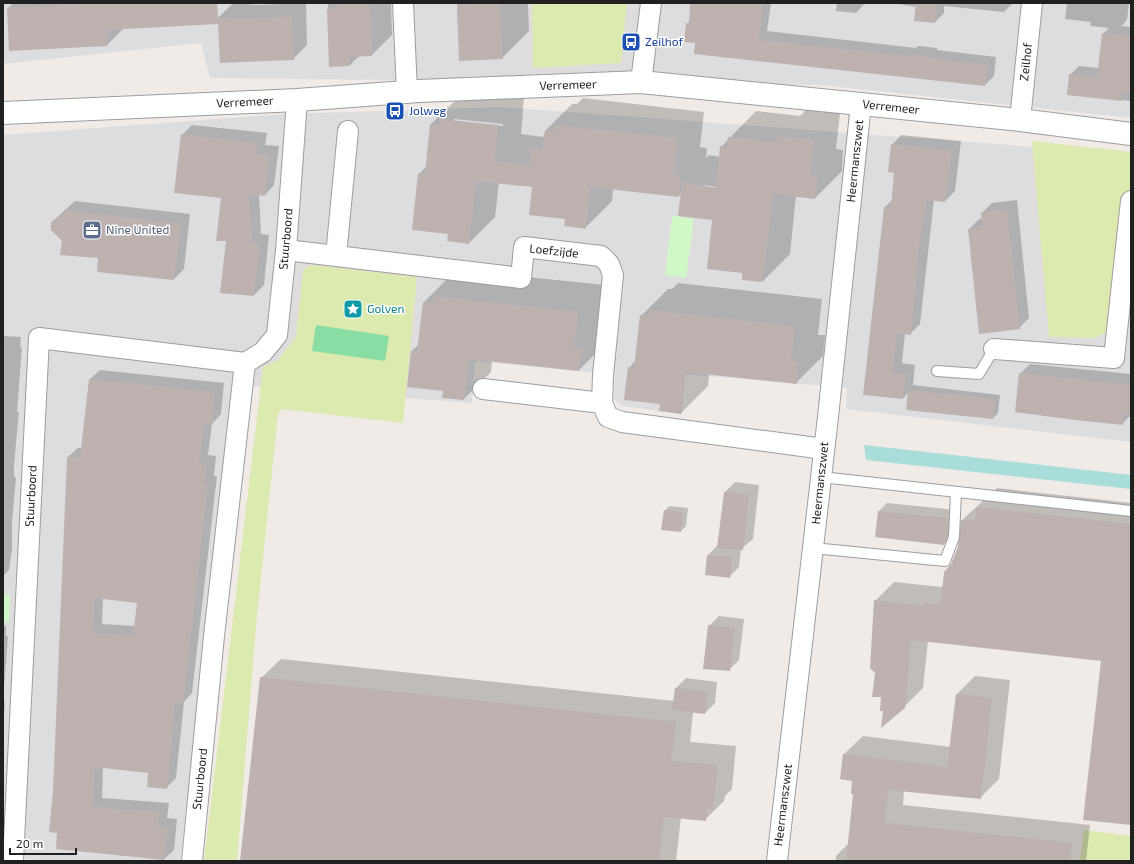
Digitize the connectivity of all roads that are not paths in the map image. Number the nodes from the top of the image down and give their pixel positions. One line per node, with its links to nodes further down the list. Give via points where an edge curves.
1 (404, 3): 5 (street)
2 (651, 3): 4 (street)
3 (1032, 3): 9 (street, Zeilhof)
4 (641, 82): 5 (street, Verremeer); 7 (street, Verremeer)
5 (407, 92): 6 (street, Verremeer)
6 (296, 100): 8 (street, Verremeer); 13 (street, Stuurboord)
7 (861, 104): 9 (street, Verremeer); 20 (street, Heermanszwet)
8 (3, 113)
9 (1020, 120): 11 (street, Verremeer)
10 (348, 131): 14 (street)
11 (1131, 134)
12 (1131, 201): 15 (street, via 1114,358)
13 (286, 250): 14 (street, Loefzijde); 16 (street, Stuurboord, via 277,335 263,352)
14 (336, 256): 19 (street, Loefzijde, via 521,278 524,247 600,256 610,264 613,275)
15 (994, 349): 17 (lane, via 979,374)
16 (245, 363): 25 (street, Stuurboord, via 39,338); 26 (street, Stuurboord)
17 (937, 371)
18 (483, 389): 19 (street)
19 (602, 403): 20 (street, via 608,417 622,422)
20 (824, 449): 21 (street, Heermanszwet)
21 (821, 477): 22 (lane); 24 (street, Heermanszwet)
22 (956, 492): 23 (lane); 24 (lane, via 954,537 945,561)
23 (1131, 511)
24 (813, 548): 27 (street, Heermanszwet)
25 (13, 861)
26 (192, 861)
27 (777, 861)

